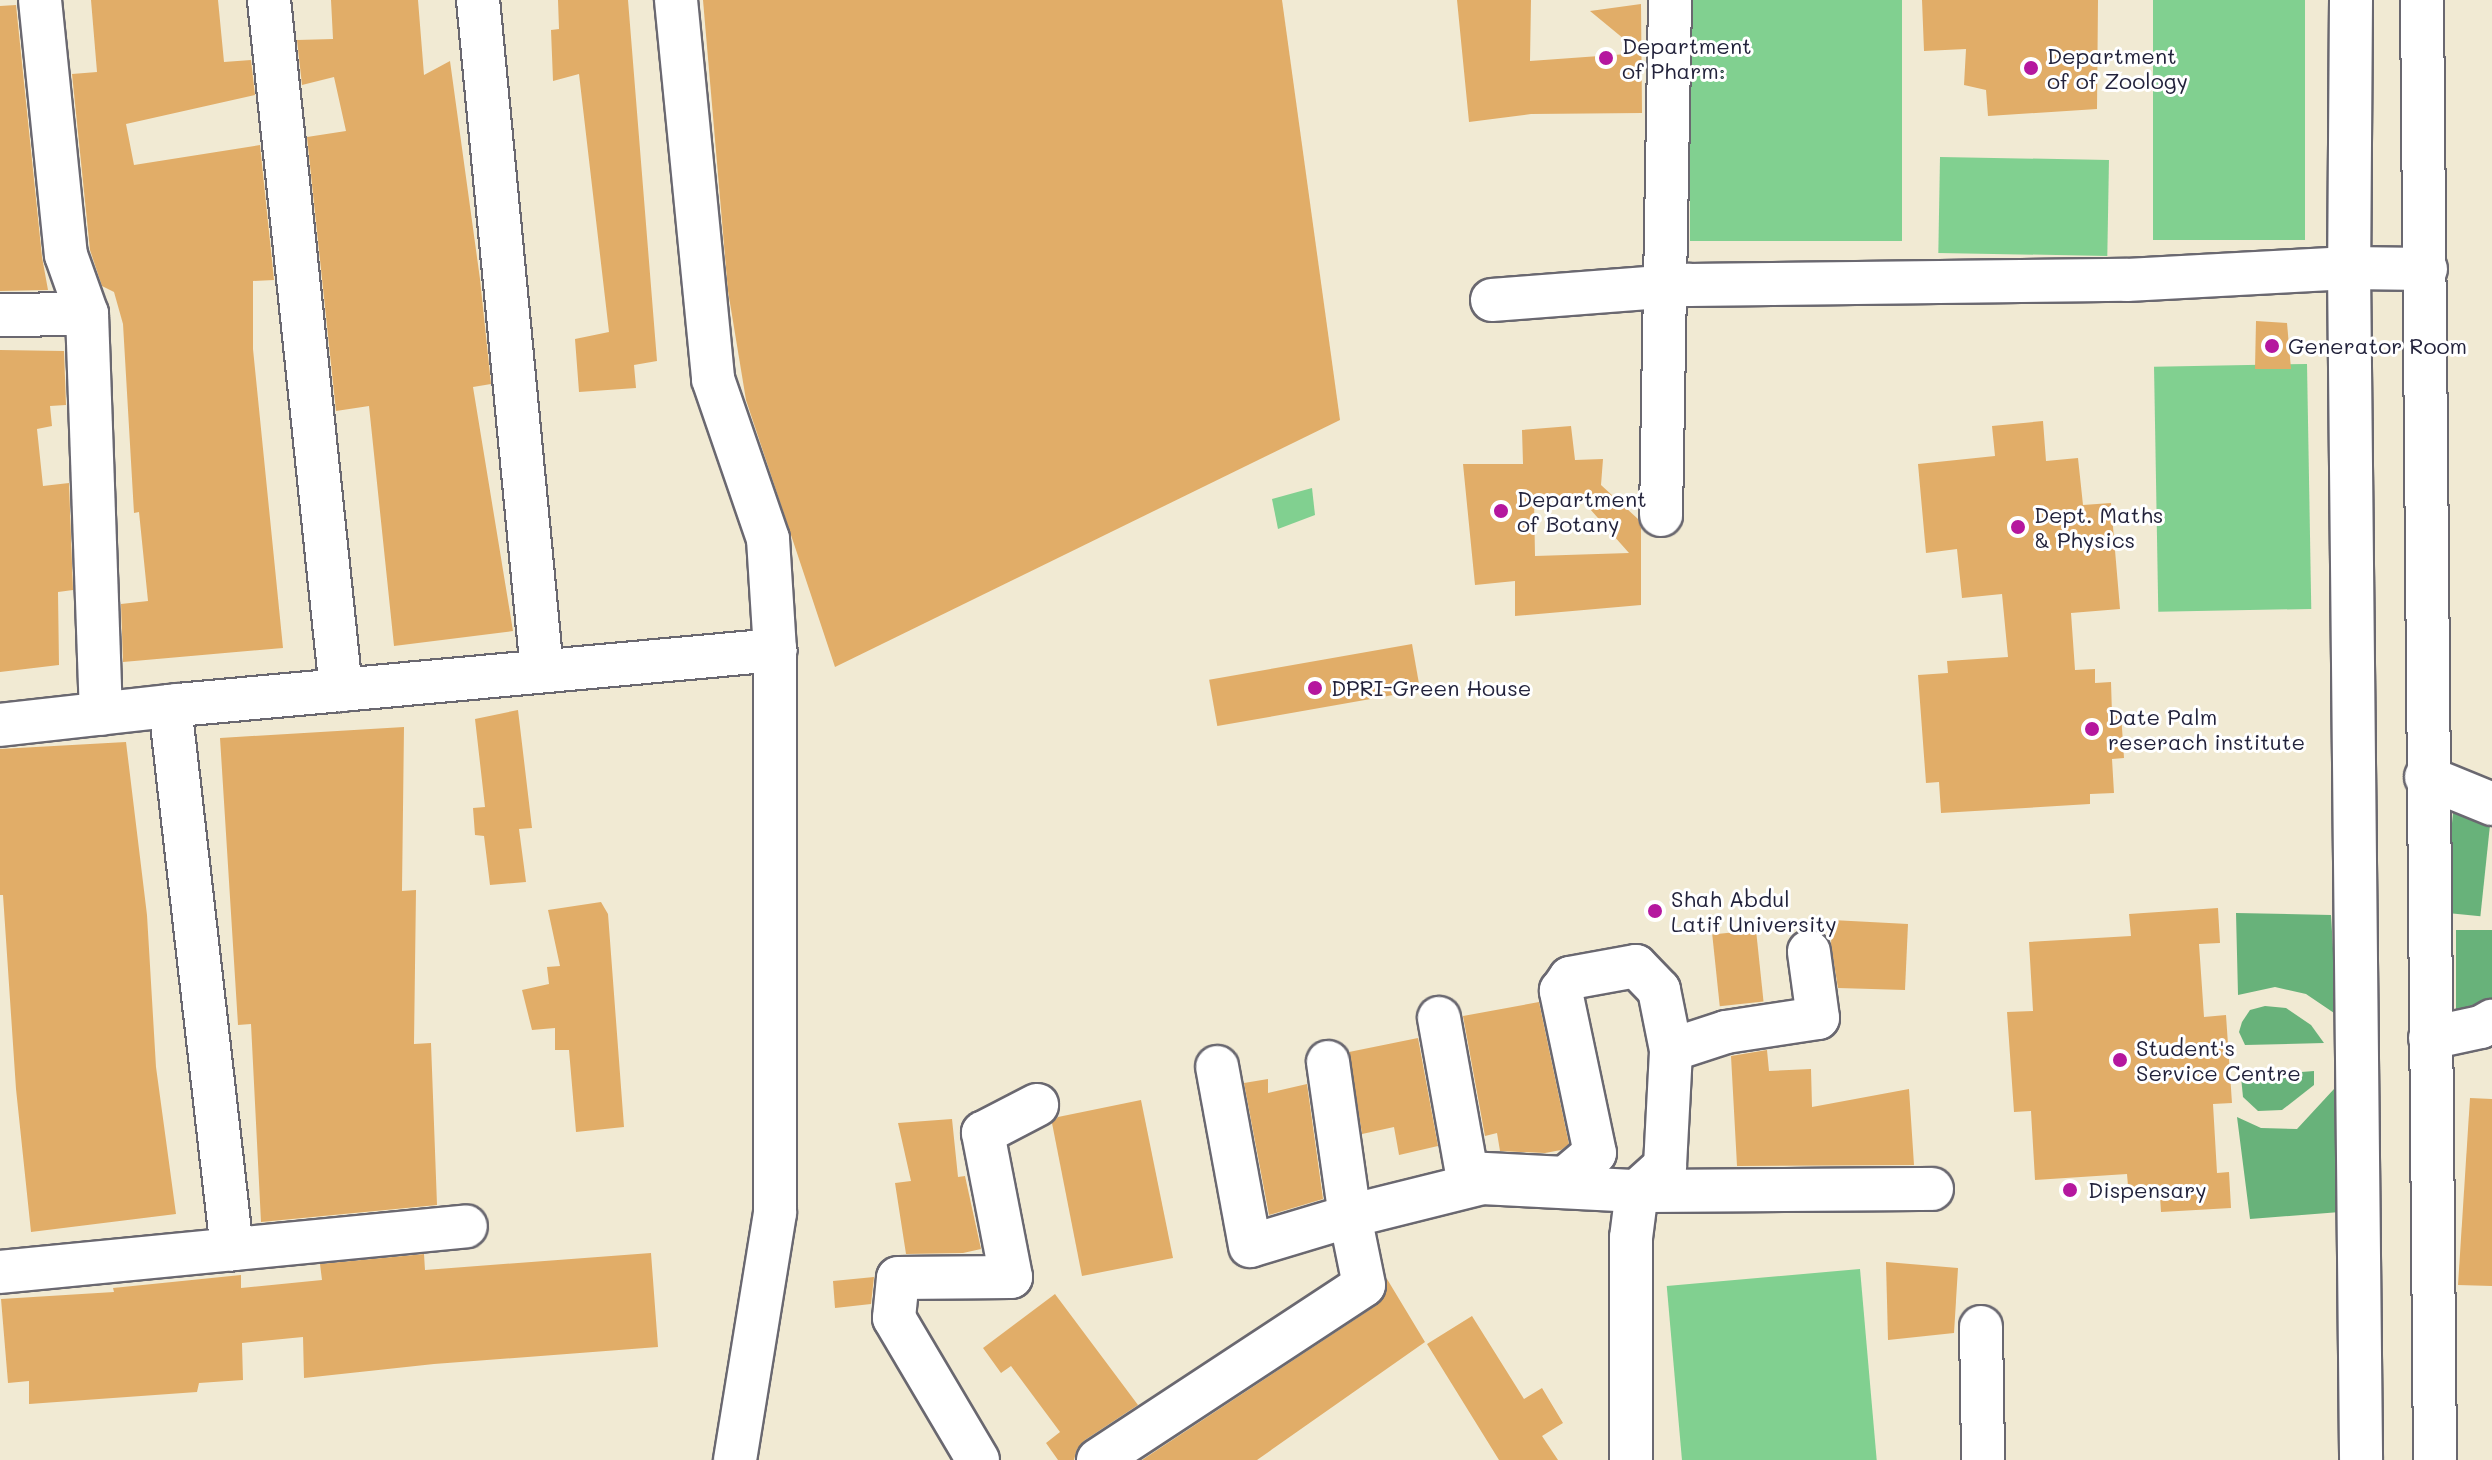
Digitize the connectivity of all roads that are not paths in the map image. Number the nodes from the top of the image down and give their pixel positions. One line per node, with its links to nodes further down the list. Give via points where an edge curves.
1 (40, 0): 12 (street, via 66,255)
2 (269, 0): 17 (street)
3 (478, 0): 16 (street)
4 (676, 0): 15 (street, via 713,379 768,539)
5 (1670, 0): 10 (street)
6 (2351, 0): 8 (street)
7 (2422, 0): 9 (street)
8 (2349, 268): 9 (street); 10 (street, via 2127,280); 43 (street)
9 (2426, 269): 21 (street)
10 (1662, 287): 11 (street); 14 (street)
11 (1492, 300)
12 (87, 314): 13 (street); 19 (street)
13 (0, 315)
14 (1661, 515)
15 (775, 650): 16 (street); 38 (street, via 775,1213)
16 (542, 671): 17 (street)
17 (341, 690): 18 (street)
18 (170, 706): 19 (street); 35 (street)
19 (101, 714): 20 (street)
20 (0, 725)
21 (2426, 777): 22 (street); 26 (street)
22 (2492, 804)
23 (1809, 952): 27 (street, via 1818,1018 1726,1032)
24 (1439, 1018): 27 (street, via 1467,1173 1565,1178 1595,1153 1561,991 1570,978 1636,966 1659,990)
25 (2492, 1021): 26 (street)
26 (2430, 1038): 44 (street)
27 (1671, 1050): 32 (street, via 1665,1166)
28 (1328, 1062): 33 (street)
29 (1217, 1067): 33 (street, via 1250,1246)
30 (1037, 1105): 39 (street, via 983,1133 1011,1277 898,1278 894,1318)
31 (1932, 1189): 32 (street)
32 (1637, 1191): 33 (street, via 1482,1183); 41 (street, via 1631,1238)
33 (1350, 1216): 40 (street, via 1364,1285)
34 (466, 1226): 35 (street)
35 (232, 1249): 36 (street)
36 (0, 1272)
37 (1981, 1327): 42 (street)
38 (735, 1460)
39 (978, 1460)
40 (1098, 1460)
41 (1631, 1460)
42 (1983, 1460)
43 (2361, 1460)
44 (2435, 1460)

